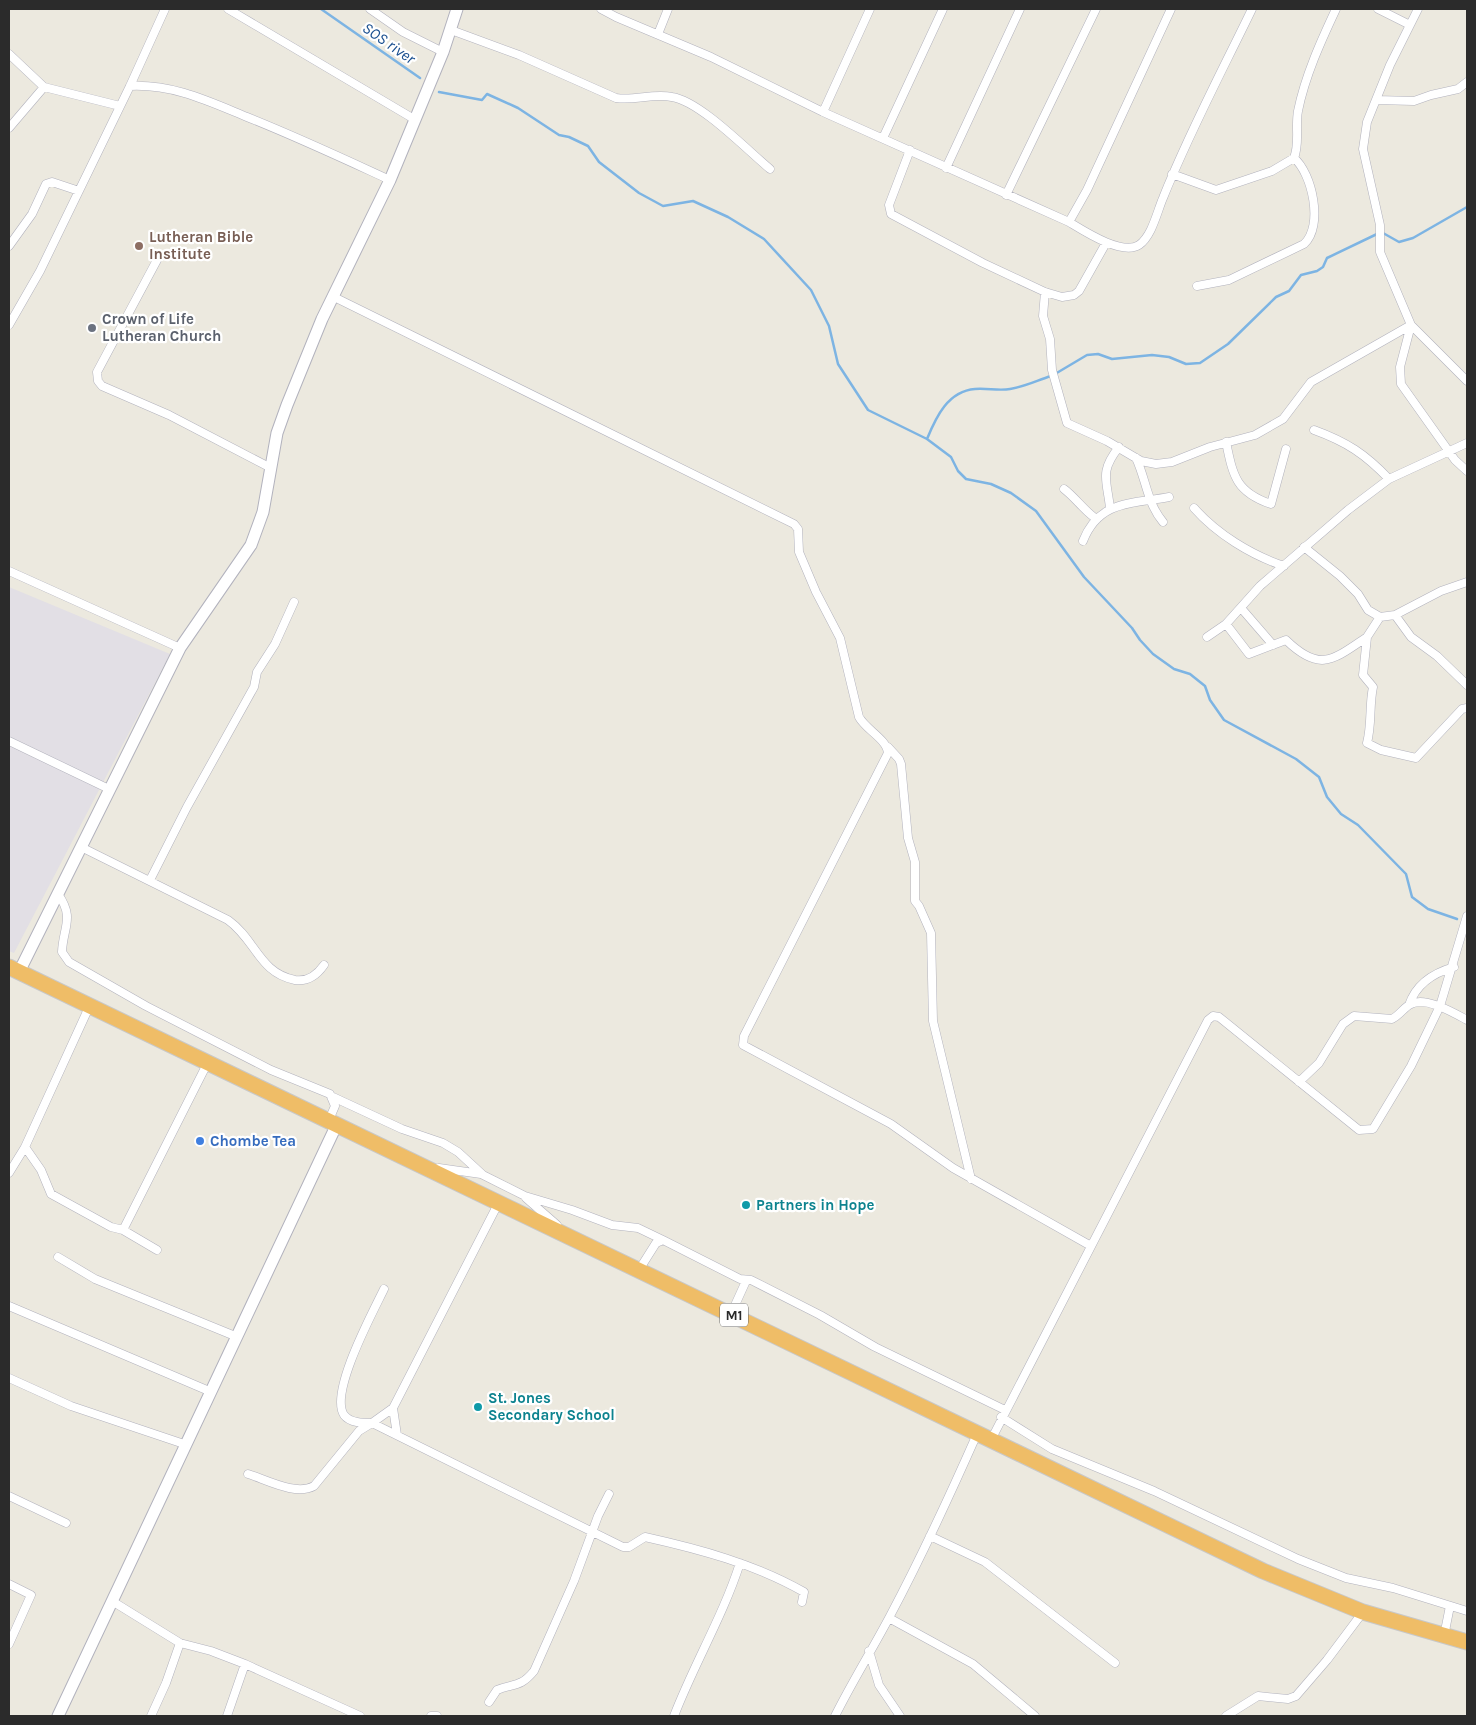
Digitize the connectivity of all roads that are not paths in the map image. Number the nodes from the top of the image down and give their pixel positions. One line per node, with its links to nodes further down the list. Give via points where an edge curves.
1 (165, 9): 22 (street)
2 (228, 9): 27 (street)
3 (370, 9): 19 (street, via 403,32)
4 (457, 9): 17 (street)
5 (601, 9): 18 (street)
6 (668, 9): 18 (street)
7 (870, 9): 26 (street)
8 (942, 9): 29 (street)
9 (1020, 9): 32 (street)
10 (1096, 9): 37 (street)
11 (1170, 9): 38 (street)
12 (1252, 9): 34 (street)
13 (1336, 9): 31 (street, via 1313,62 1299,107)
14 (1378, 9): 16 (street)
15 (1418, 9): 16 (street)
16 (1410, 25): 24 (street)
17 (451, 30): 19 (street); 33 (street, via 519,54 616,98 676,97 728,131)
18 (658, 34): 26 (street)
19 (443, 52): 27 (street)
20 (9, 54): 23 (street)
21 (1467, 82): 24 (street, via 1458,89 1414,101)
22 (130, 86): 25 (street); 35 (street, via 156,86 190,94)
23 (44, 87): 25 (street); 28 (street)
24 (1376, 100): 46 (street, via 1363,138 1364,160 1380,225 1380,252)
25 (120, 106): 36 (street)
26 (823, 112): 29 (street)
27 (414, 119): 35 (street)
28 (9, 128)
29 (883, 138): 30 (street)
30 (910, 150): 32 (street); 43 (street, via 889,205 891,214)
31 (1294, 158): 34 (street, via 1272,171 1216,190); 42 (street, via 1302,164 1309,183 1315,223 1310,239 1229,280)
32 (946, 168): 37 (street)
33 (770, 169)
34 (1172, 174): 39 (street, via 1144,240 1133,247)
35 (390, 180): 44 (street)
36 (79, 191): 40 (street, via 52,182 46,184 32,214); 45 (street)
37 (1006, 195): 38 (street)
38 (1069, 222): 39 (street)
39 (1106, 243): 43 (street, via 1074,296 1062,298)
40 (9, 246)
41 (157, 260): 55 (street, via 97,372 98,381 102,386 169,415)
42 (1197, 286)
43 (1046, 292): 51 (street, via 1043,316 1049,331 1052,370 1064,419 1071,426)
44 (332, 296): 55 (street, via 277,433); 82 (street, via 789,520 798,529 800,552 840,638 859,717)
45 (9, 325)
46 (1411, 325): 47 (street); 49 (street, via 1311,382 1283,419 1255,435); 53 (street, via 1400,366 1401,384)
47 (1467, 381)
48 (1314, 430): 57 (street, via 1340,439 1361,452)
49 (1226, 442): 52 (street, via 1232,470 1241,486 1256,498 1271,504); 54 (street, via 1164,464 1148,463)
50 (1467, 443): 53 (street)
51 (1119, 447): 54 (street); 61 (street, via 1110,458 1104,474)
52 (1286, 449)
53 (1449, 451): 56 (street); 57 (street)
54 (1135, 457): 60 (street)
55 (271, 468): 78 (street, via 263,512 251,545)
56 (1467, 471)
57 (1389, 479): 66 (street)
58 (1064, 488): 63 (street)
59 (1169, 497): 60 (street)
60 (1150, 501): 61 (street); 64 (street)
61 (1110, 508): 63 (street)
62 (1194, 508): 67 (street, via 1214,528)
63 (1097, 519): 65 (street)
64 (1163, 522)
65 (1083, 541)
66 (1304, 547): 67 (street); 73 (street, via 1340,576 1368,610)
67 (1284, 566): 71 (street)
68 (9, 571): 78 (street)
69 (1467, 582): 72 (street, via 1441,591)
70 (294, 602): 85 (street, via 258,672 254,687)
71 (1241, 608): 74 (street); 77 (street)
72 (1394, 615): 73 (street); 79 (street, via 1411,637)
73 (1380, 617): 76 (street)
74 (1226, 624): 75 (street); 77 (street, via 1249,654)
75 (1207, 637)
76 (1367, 637): 77 (street, via 1345,652 1323,661 1312,660 1286,640); 80 (street, via 1363,675 1373,687 1367,743 1381,750 1416,758 1462,709)
77 (1273, 645)
78 (180, 648): 83 (street)
79 (1467, 685)
80 (1467, 708)
81 (9, 741): 83 (street)
82 (886, 746): 103 (street, via 901,764 908,838 915,862 915,901 931,934 933,1021); 103 (street, via 888,753 744,1036 743,1046 891,1124)
83 (109, 789): 84 (street)
84 (81, 847): 85 (street); 86 (street)
85 (150, 880): 88 (street, via 232,923 246,935 264,963 276,974 300,981 316,976)
86 (58, 894): 90 (street); 97 (street, via 64,902 68,919 62,952 68,962 246,1058)
87 (1467, 916): 89 (street)
88 (324, 965)
89 (1454, 967): 92 (street, via 1423,982); 93 (street)
90 (14, 969): 91 (highway, M1)
91 (90, 1005): 95 (highway, M1); 99 (street)
92 (1409, 1005): 93 (street, via 1416,1002); 96 (street, via 1392,1019 1354,1016 1347,1019 1319,1063)
93 (1440, 1006): 94 (street); 96 (street, via 1411,1066 1373,1129 1359,1130)
94 (1467, 1020)
95 (208, 1062): 98 (highway, M1); 106 (street)
96 (1299, 1082): 109 (street, via 1219,1017 1213,1016 1208,1020)
97 (333, 1098): 98 (street); 102 (street, via 402,1129 443,1143)
98 (333, 1122): 100 (highway, M1); 117 (street, via 280,1247)
99 (25, 1147): 101 (street); 106 (street, via 41,1170 51,1194 111,1227)
100 (415, 1161): 102 (street); 105 (highway, M1)
101 (9, 1173)
102 (483, 1175): 104 (street)
103 (971, 1179): 109 (street)
104 (525, 1196): 107 (street); 108 (street, via 612,1225 638,1228)
105 (499, 1202): 107 (highway, M1); 120 (street)
106 (123, 1230): 110 (street)
107 (572, 1237): 112 (highway, M1)
108 (663, 1240): 112 (street, via 656,1242); 113 (street)
109 (1091, 1246): 121 (street)
110 (158, 1250)
111 (58, 1257): 117 (street, via 95,1278)
112 (639, 1270): 116 (highway, M1)
113 (746, 1281): 116 (street); 121 (street, via 751,1280 820,1315)
114 (384, 1289): 122 (street, via 360,1340 340,1398 344,1415)
115 (9, 1306): 119 (street)
116 (731, 1314): 124 (highway, M1)
117 (236, 1336): 119 (street)
118 (9, 1378): 125 (street, via 71,1406)
119 (209, 1391): 125 (street)
120 (394, 1408): 122 (street); 123 (street)
121 (1003, 1414): 124 (street); 136 (street, via 1052,1449 1171,1499 1298,1559 1346,1578 1393,1588)
122 (372, 1423): 123 (street); 126 (street, via 359,1432 314,1486 307,1490)
123 (396, 1435): 130 (street)
124 (984, 1437): 131 (street); 138 (highway, M1, via 1263,1572)
125 (184, 1444): 134 (street)
126 (248, 1474)
127 (609, 1494): 130 (street)
128 (9, 1496): 129 (street)
129 (66, 1523)
130 (591, 1533): 132 (street, via 623,1547 645,1537); 147 (street, via 534,1672 517,1686 497,1690)
131 (930, 1536): 139 (street); 145 (street, via 985,1562)
132 (740, 1563): 135 (street, via 774,1575 804,1592); 154 (street)
133 (9, 1584): 143 (street, via 31,1595)
134 (112, 1602): 142 (street); 148 (street)
135 (802, 1602)
136 (1450, 1606): 137 (street); 140 (street)
137 (1467, 1611)
138 (1364, 1612): 140 (highway, M1); 158 (street, via 1296,1696 1288,1699 1258,1696)
139 (889, 1618): 144 (street); 157 (street, via 973,1664)
140 (1444, 1637): 141 (highway, M1)
141 (1467, 1642)
142 (180, 1643): 146 (street); 149 (street)
143 (9, 1644)
144 (869, 1650): 155 (street); 156 (street, via 879,1685)
145 (1115, 1663)
146 (245, 1664): 150 (street); 151 (street)
147 (489, 1702)
148 (58, 1716)
149 (151, 1716)
150 (227, 1716)
151 (360, 1716)
152 (431, 1716): 153 (street)
153 (437, 1716)
154 (674, 1716)
155 (835, 1716)
156 (900, 1716)
157 (1035, 1716)
158 (1226, 1716)

